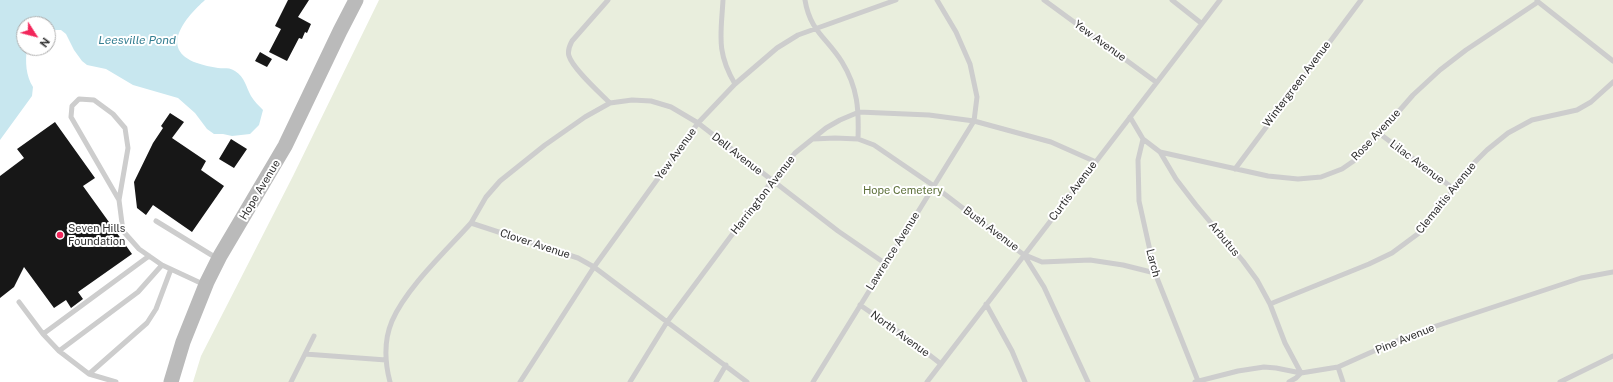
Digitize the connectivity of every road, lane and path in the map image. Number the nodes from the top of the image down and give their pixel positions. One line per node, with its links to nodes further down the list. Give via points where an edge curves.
1 (356, 0): 38 (main road, Hope Avenue, via 285,146)
2 (608, 0): 18 (lane, via 572,41 569,56)
3 (723, 0): 17 (lane, via 720,38 722,57)
4 (805, 0): 13 (lane, via 806,10)
5 (896, 0): 13 (lane, Yew Avenue)
6 (937, 0): 21 (lane, via 956,32 970,64 977,97)
7 (1044, 0): 15 (lane, Yew Avenue)
8 (1172, 0): 12 (lane)
9 (1220, 0): 12 (lane, Curtis Avenue)
10 (1361, 0): 29 (lane, Wintergreen Avenue)
11 (1537, 1): 14 (lane); 23 (lane, Rose Avenue, via 1440,70)
12 (1201, 23): 15 (lane, Curtis Avenue)
13 (814, 28): 17 (lane, Yew Avenue, via 777,48); 19 (lane, via 842,62 852,82)
14 (1613, 60)
15 (1156, 82): 20 (lane, Curtis Avenue)
16 (1613, 82): 32 (lane, Clemaitis Avenue, via 1592,102 1577,110 1532,120 1508,133 1467,170)
17 (735, 84): 22 (lane, Yew Avenue)
18 (610, 103): 22 (lane, Dell Avenue, via 651,101 671,107); 35 (lane, Dell Avenue, via 545,145 500,181 486,197)
19 (859, 112): 21 (lane, Harrington Avenue, via 929,115); 24 (lane); 26 (lane, Harrington Avenue, via 831,126)
20 (1130, 117): 25 (lane, Arbutus); 28 (lane, Curtis Avenue)
21 (974, 121): 28 (lane, Harrington Avenue, via 1051,142); 31 (lane, Lawrence Avenue)
22 (698, 123): 30 (lane, Dell Avenue); 41 (lane, Yew Avenue)
23 (1380, 134): 29 (lane, Rose Avenue, via 1358,158 1342,169 1320,177 1298,179); 32 (lane, Lilac Avenue)
24 (858, 139): 26 (lane, Bush Avenue); 31 (lane, Bush Avenue, via 874,145)
25 (1143, 139): 27 (lane, Arbutus); 44 (lane, Larch, via 1138,160 1139,201)
26 (812, 140): 30 (lane, Harrington Avenue, via 795,153)
27 (1160, 152): 29 (lane, Rose Avenue); 48 (lane, Arbutus, via 1184,189 1257,280)
28 (1096, 162): 36 (lane, Curtis Avenue)
29 (1235, 169)
30 (772, 181): 39 (lane, Dell Avenue); 50 (lane, Harrington Avenue)
31 (934, 186): 36 (lane, Bush Avenue); 39 (lane, Lawrence Avenue)
32 (1454, 189): 48 (lane, Clemaitis Avenue, via 1419,233 1392,252 1369,264)
33 (118, 200): 33 (lane, via 128,148 125,128 113,114 94,100 79,99 72,106 71,118); 37 (lane, via 123,231)
34 (156, 221): 38 (lane)
35 (471, 223): 41 (lane, Clover Avenue, via 578,258); 56 (lane, via 402,302 392,322 386,347)
36 (1024, 255): 44 (lane, via 1042,262 1090,260 1123,265); 47 (lane, Curtis Avenue); 73 (lane, Bush Avenue, via 1044,287)
37 (149, 256): 40 (lane); 51 (lane)
38 (218, 260): 45 (main road, Hope Avenue)
39 (886, 264): 49 (lane, Lawrence Avenue)
40 (162, 265): 42 (lane); 53 (lane, via 138,292)
41 (594, 267): 50 (lane, Clover Avenue); 66 (lane, Yew Avenue)
42 (171, 269): 45 (lane); 61 (lane, via 156,309 147,323)
43 (1613, 272): 59 (lane, Pine Avenue, via 1582,278 1412,334)
44 (1155, 274): 74 (lane, Larch)
45 (206, 285): 63 (main road, Hope Avenue, via 183,342)
46 (19, 302): 51 (lane)
47 (986, 304): 57 (lane, Curtis Avenue); 72 (lane, via 1012,351)
48 (1270, 304): 60 (lane, Arbutus, via 1285,343)
49 (860, 305): 57 (lane, North Avenue); 70 (lane, Lawrence Avenue)
50 (667, 322): 58 (lane, Clover Avenue); 67 (lane, Harrington Avenue)
51 (43, 334): 53 (lane)
52 (314, 336): 54 (lane)
53 (59, 351): 61 (lane)
54 (305, 354): 56 (lane); 64 (lane)
55 (1613, 356): 77 (lane)
56 (386, 360): 65 (lane)
57 (941, 364): 71 (lane, Curtis Avenue)
58 (726, 365): 68 (lane); 69 (lane, Clover Avenue)
59 (1338, 367): 60 (lane, Pine Avenue); 76 (lane)
60 (1301, 373): 74 (lane, Pine Avenue, via 1264,368); 75 (lane)
61 (89, 374): 62 (lane)
62 (116, 382)
63 (171, 382)
64 (291, 382)
65 (390, 382)
66 (520, 382)
67 (630, 382)
68 (716, 382)
69 (748, 382)
70 (813, 382)
71 (928, 382)
72 (1025, 382)
73 (1088, 382)
74 (1197, 382)
75 (1289, 382)
76 (1344, 382)
77 (1560, 382)

